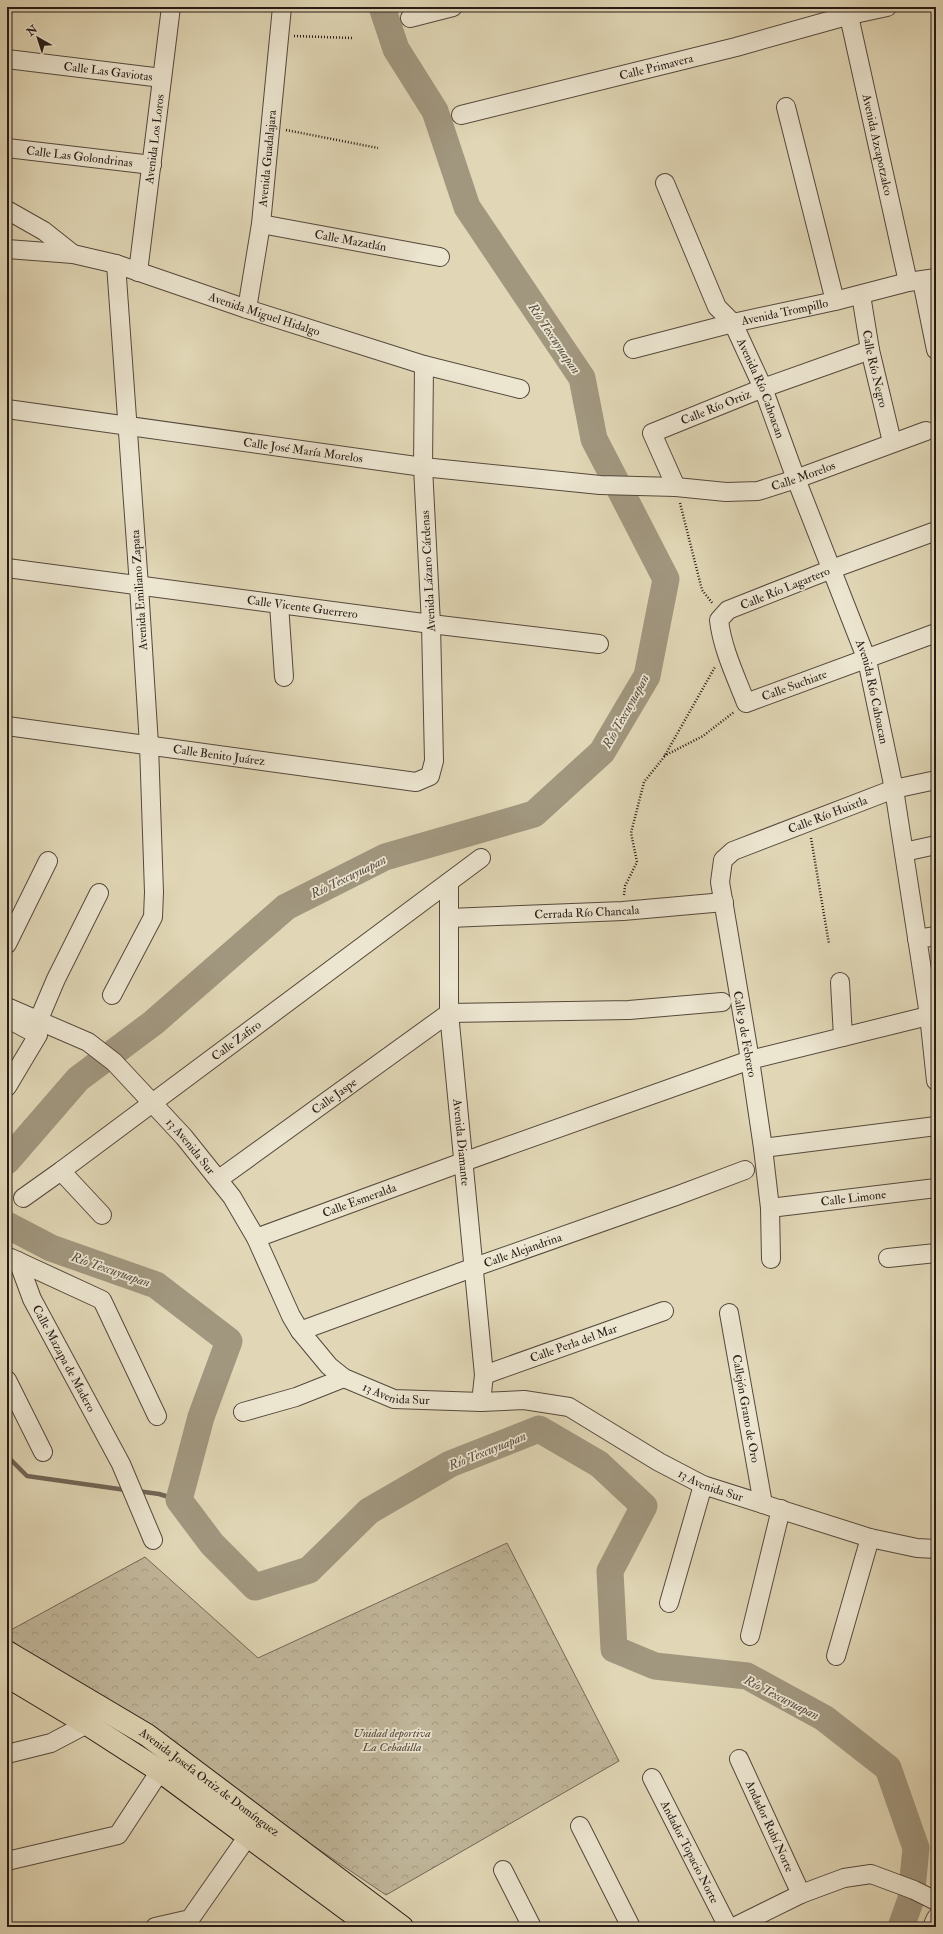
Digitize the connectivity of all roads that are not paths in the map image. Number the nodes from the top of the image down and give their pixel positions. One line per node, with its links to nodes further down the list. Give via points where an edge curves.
1 (171, 7): 8 (street, Avenida Los Loros)
2 (282, 7): 15 (street, Avenida Guadalajara)
3 (452, 7): 6 (street)
4 (887, 7): 5 (street, Calle Primavera)
5 (849, 11): 10 (street, Calle Primavera, via 736,47); 21 (street, Avenida Azcapotzalco)
6 (410, 18)
7 (7, 59): 8 (street, Calle Las Gaviotas)
8 (162, 78): 12 (street, Avenida Los Loros)
9 (786, 107): 23 (street)
10 (461, 115)
11 (7, 148): 12 (street, Calle Las Golondrinas)
12 (152, 165): 20 (street, Avenida Los Loros)
13 (665, 183): 25 (street, via 717,307)
14 (7, 210): 17 (street, via 44,231)
15 (261, 224): 18 (street, Calle Mazatlán); 24 (street, Avenida Guadalajara)
16 (7, 249): 17 (street, Avenida Miguel Hidalgo)
17 (73, 254): 19 (street, Avenida Miguel Hidalgo)
18 (440, 256)
19 (116, 264): 20 (street, Avenida Miguel Hidalgo); 33 (street, Avenida Emiliano Zapata)
20 (138, 272): 24 (street, Avenida Miguel Hidalgo)
21 (922, 280): 22 (street, Avenida Trompillo); 28 (street, Avenida Azcapotzalco)
22 (861, 295): 23 (street, Avenida Trompillo); 27 (street, Calle Río Negro)
23 (835, 301): 25 (street, Avenida Trompillo)
24 (247, 309): 29 (street, Avenida Miguel Hidalgo)
25 (733, 323): 26 (street, Avenida Trompillo); 30 (street, Avenida Río Cahoacan)
26 (633, 349)
27 (870, 350): 30 (street, Calle Río Ortiz); 35 (street, Calle Río Negro)
28 (936, 350)
29 (424, 365): 31 (street, Avenida Miguel Hidalgo); 36 (street, Avenida Lázaro Cárdenas)
30 (763, 388): 37 (street, Avenida Río Cahoacan); 39 (street, Calle Río Ortiz, via 652,433)
31 (520, 389)
32 (7, 409): 33 (street, Calle José María Morelos)
33 (128, 426): 36 (street, Calle José María Morelos); 43 (street, Avenida Emiliano Zapata)
34 (926, 431): 35 (street, Calle Morelos)
35 (892, 442): 37 (street, Calle Morelos)
36 (423, 467): 38 (street, Calle José María Morelos); 45 (street, Avenida Lázaro Cárdenas)
37 (796, 479): 39 (street, Calle Morelos, via 758,491 726,492); 42 (street, Avenida Río Cahoacan)
38 (600, 485): 39 (street, Calle Morelos)
39 (676, 487)
40 (936, 531): 42 (street, Calle Río Lagartero)
41 (7, 568): 43 (street, Calle Vicente Guerrero)
42 (832, 569): 48 (street, Avenida Río Cahoacan); 50 (street, Calle Río Lagartero, via 728,610 719,620 726,648)
43 (139, 586): 44 (street, Calle Vicente Guerrero); 52 (street, Avenida Emiliano Zapata)
44 (279, 604): 45 (street, Calle Vicente Guerrero); 49 (street)
45 (431, 624): 47 (street, Calle Vicente Guerrero); 53 (street, Avenida Lázaro Cárdenas, via 434,761)
46 (936, 633): 48 (street, Calle Suchiate)
47 (599, 644)
48 (867, 660): 50 (street, Calle Suchiate); 55 (street, Avenida Río Cahoacan)
49 (284, 676)
50 (746, 703)
51 (7, 726): 52 (street, Calle Benito Juárez)
52 (149, 745): 53 (street, Calle Benito Juárez, via 416,782); 69 (street, Avenida Emiliano Zapata, via 154,917)
53 (430, 776)
54 (936, 780): 55 (street, Calle Río Huixtla)
55 (894, 788): 57 (street, Avenida Río Cahoacan); 59 (street, Calle Río Huixtla, via 733,851)
56 (936, 845): 57 (street)
57 (904, 852): 66 (street, Avenida Río Cahoacan)
58 (481, 858): 61 (street, Calle Zafiro)
59 (723, 860): 63 (street, Calle 9 de Febrero, via 720,882)
60 (48, 861): 67 (street)
61 (449, 882): 64 (street, Avenida Diamante); 80 (street, Calle Zafiro)
62 (99, 893): 75 (street, via 56,979)
63 (724, 902): 64 (street, Cerrada Río Chancala, via 623,911); 77 (street, Calle 9 de Febrero)
64 (449, 918): 72 (street, Avenida Diamante)
65 (936, 936): 66 (street)
66 (917, 940): 73 (street, Avenida Río Cahoacan)
67 (7, 944)
68 (840, 982): 76 (street)
69 (112, 995)
70 (722, 1002): 72 (street, via 629,1010)
71 (7, 1007): 75 (street, 13 Avenida Sur)
72 (449, 1013): 83 (street, Avenida Diamante); 86 (street, Calle Jaspe)
73 (932, 1015): 76 (street, Calle Esmeralda); 78 (street, Avenida Río Cahoacan)
74 (7, 1018): 75 (street)
75 (38, 1027): 79 (street); 80 (street, 13 Avenida Sur, via 88,1042 114,1062)
76 (844, 1037): 77 (street, Calle Esmeralda)
77 (750, 1060): 82 (street, Calle 9 de Febrero); 83 (street, Calle Esmeralda)
78 (936, 1081)
79 (7, 1088)
80 (152, 1102): 85 (street, Calle Zafiro); 86 (street, 13 Avenida Sur)
81 (936, 1126): 82 (street)
82 (763, 1148): 89 (street, Calle 9 de Febrero)
83 (463, 1162): 91 (street, Calle Esmeralda); 96 (street, Avenida Diamante)
84 (745, 1170): 96 (street, Calle Alejandrina)
85 (62, 1171): 88 (street, Calle Zafiro); 90 (street)
86 (219, 1179): 91 (street, 13 Avenida Sur)
87 (936, 1188): 89 (street, Calle Limone)
88 (23, 1198)
89 (770, 1208): 95 (street, Calle 9 de Febrero)
90 (102, 1215)
91 (256, 1238): 99 (street, 13 Avenida Sur)
92 (936, 1253): 93 (street)
93 (888, 1258)
94 (12, 1259): 105 (street, via 102,1300); 111 (street, Calle Mazapa de Madero, via 121,1464)
95 (771, 1259)
96 (472, 1268): 99 (street, Calle Alejandrina); 100 (street, Avenida Diamante)
97 (664, 1311): 100 (street, Calle Perla del Mar)
98 (729, 1313): 108 (street, Callejón Grano de Oro)
99 (300, 1331): 101 (street, 13 Avenida Sur, via 329,1366)
100 (484, 1376): 103 (street, Avenida Diamante)
101 (344, 1378): 103 (street, 13 Avenida Sur, via 394,1398); 104 (street, via 296,1397)
102 (7, 1380): 106 (street)
103 (481, 1402): 107 (street, 13 Avenida Sur, via 524,1400 569,1407 659,1462)
104 (243, 1412)
105 (157, 1416)
106 (43, 1452)
107 (703, 1485): 108 (street, 13 Avenida Sur); 113 (street)
108 (763, 1504): 109 (street, 13 Avenida Sur)
109 (781, 1509): 110 (street, 13 Avenida Sur); 114 (street)
110 (870, 1538): 112 (street, 13 Avenida Sur, via 917,1548); 116 (street)
111 (152, 1540)
112 (936, 1549)
113 (669, 1603)
114 (750, 1636)
115 (7, 1652): 132 (main road, Avenida Josefa Ortiz de Domínguez, via 147,1735)
116 (836, 1656)
117 (7, 1676): 118 (main road, Avenida Josefa Ortiz de Domínguez)
118 (87, 1724): 119 (street, via 50,1743); 121 (main road, Avenida Josefa Ortiz de Domínguez)
119 (7, 1754)
120 (739, 1759): 127 (street, Andador Rubí Norte)
121 (160, 1771): 124 (main road, Avenida Josefa Ortiz de Domínguez); 125 (street, via 118,1835)
122 (652, 1778): 135 (street, Andador Topacio Norte)
123 (580, 1826): 134 (street)
124 (248, 1836): 130 (street, via 190,1919); 131 (main road, Avenida Josefa Ortiz de Domínguez)
125 (7, 1861)
126 (503, 1870): 133 (street)
127 (801, 1894): 128 (street, via 844,1878 872,1874); 136 (street)
128 (936, 1901)
129 (936, 1918): 137 (street)
130 (155, 1927)
131 (371, 1927)
132 (402, 1927)
133 (532, 1927)
134 (631, 1927)
135 (728, 1927)
136 (734, 1927)
137 (932, 1927)

